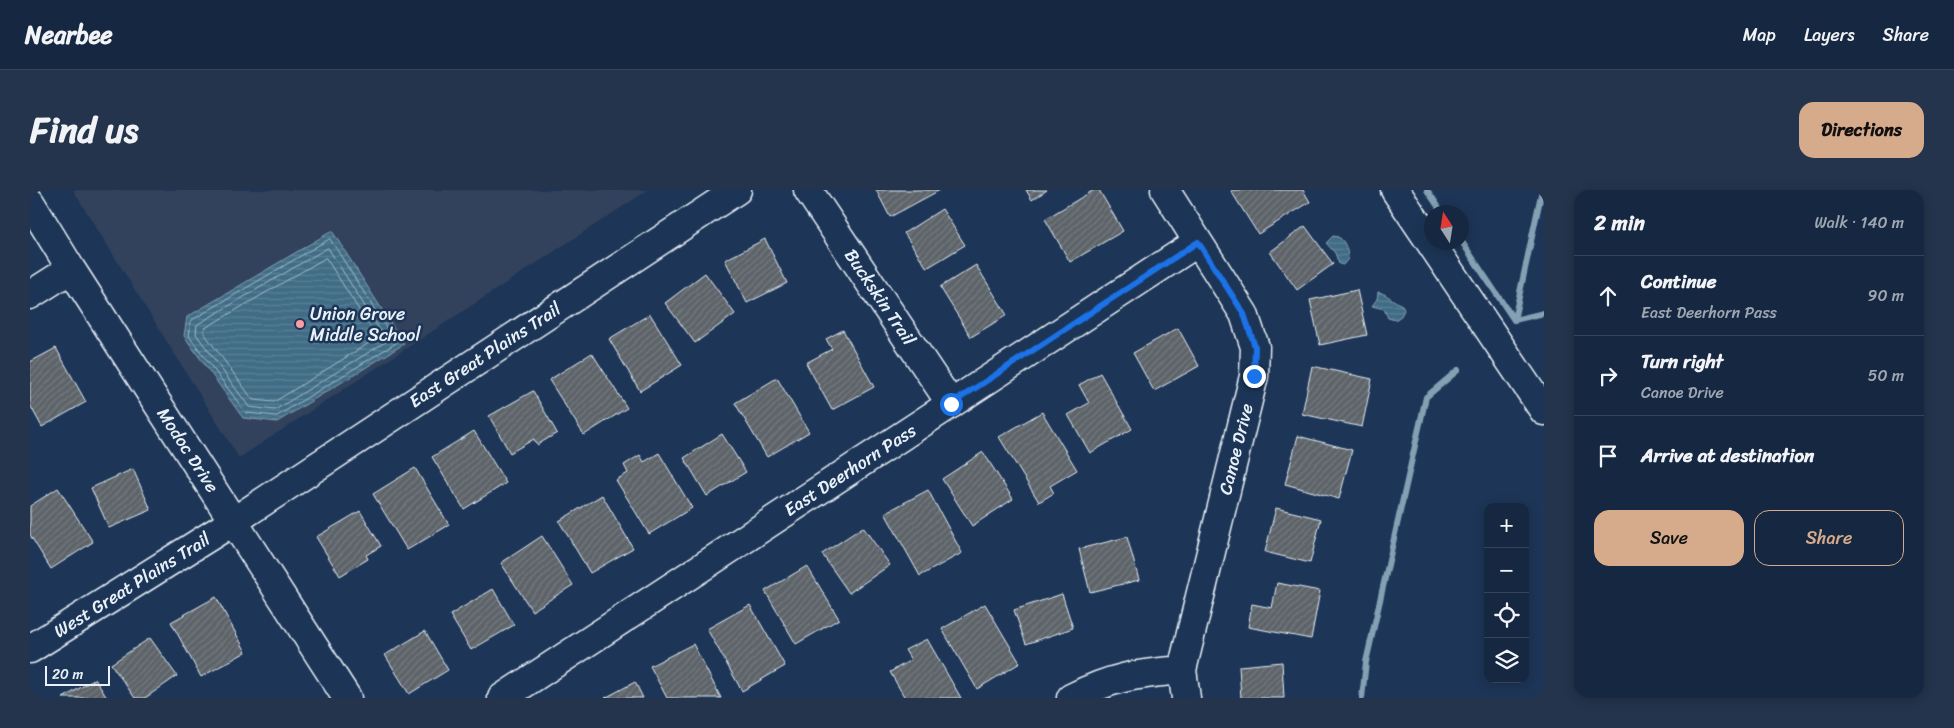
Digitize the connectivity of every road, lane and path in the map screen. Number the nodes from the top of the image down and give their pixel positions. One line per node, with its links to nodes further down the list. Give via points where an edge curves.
1 (737, 190): 11 (street, East Great Plains Trail)
2 (808, 190): 9 (street, Buckskin Trail)
3 (1164, 190): 6 (street, Canoe Drive)
4 (1395, 190): 10 (street)
5 (30, 202): 7 (street, Modoc Drive)
6 (1198, 242): 9 (street, East Deerhorn Pass); 13 (street, Canoe Drive, via 1244,314 1255,347 1254,376)
7 (71, 269): 8 (street); 11 (street, Modoc Drive)
8 (30, 295)
9 (951, 404): 15 (street, East Deerhorn Pass)
10 (1544, 411)
11 (234, 521): 12 (street, West Great Plains Trail); 14 (street, Modoc Drive)
12 (30, 649)
13 (1182, 670): 16 (street, via 1131,675); 17 (street, Canoe Drive)
14 (347, 698)
15 (502, 698)
16 (1071, 698)
17 (1186, 698)

